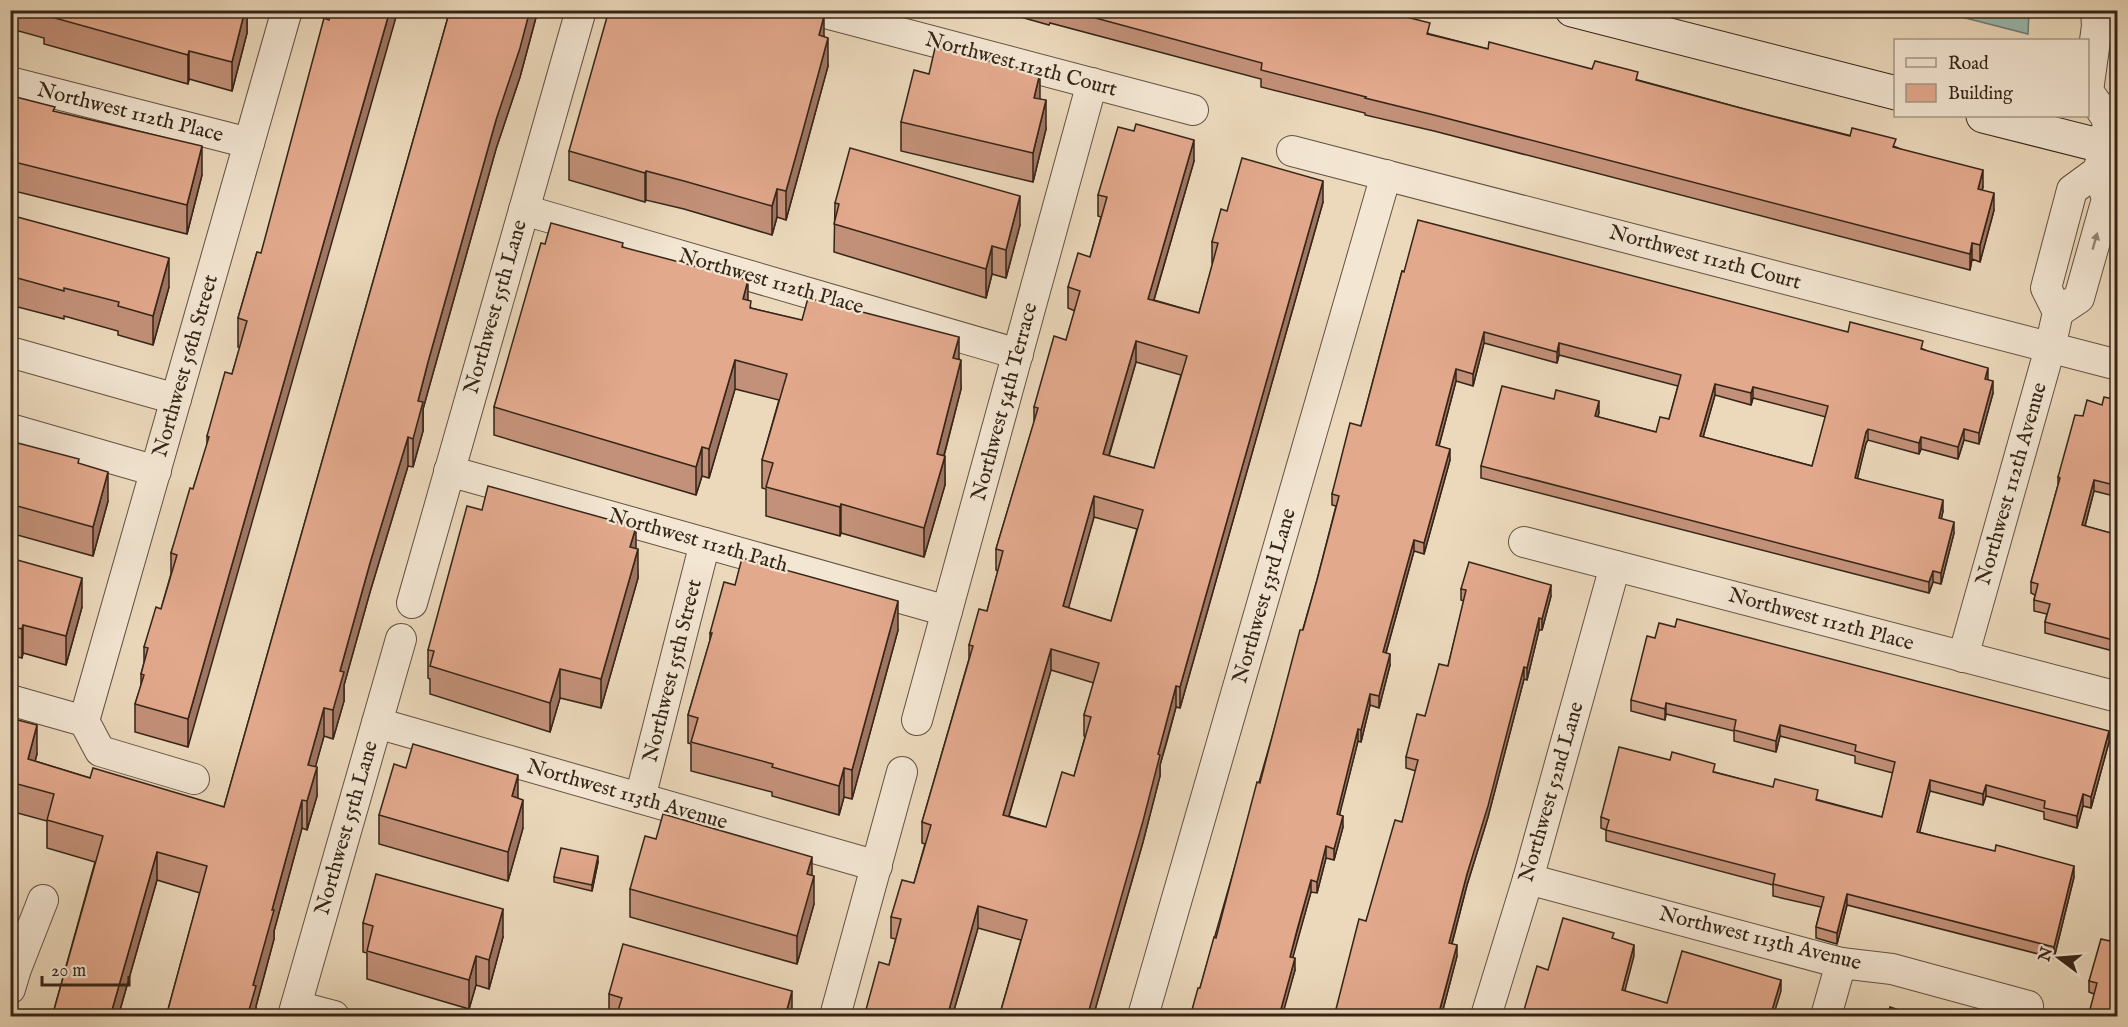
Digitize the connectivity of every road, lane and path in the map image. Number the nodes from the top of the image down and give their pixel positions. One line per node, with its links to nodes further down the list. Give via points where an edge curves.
1 (287, 10): 15 (street, Northwest 56th Street)
2 (581, 10): 18 (street, Northwest 55th Lane)
3 (814, 10): 6 (street, Northwest 112th Court)
4 (1572, 10): 10 (street)
5 (2096, 10): 9 (street, Northwest 112th Avenue)
6 (886, 20): 8 (street, Northwest 112th Court)
7 (10, 82): 15 (street, Northwest 112th Place)
8 (1092, 83): 12 (street, Northwest 112th Court); 21 (street, Northwest 54th Terrace)
9 (2089, 84)
10 (1894, 92)
11 (2089, 93): 14 (street, Northwest 112th Avenue)
12 (1193, 110)
13 (1988, 117): 14 (street)
14 (2109, 139): 19 (street, Northwest 112th Avenue, via 2107,199 2083,287 2079,298 2058,312)
15 (249, 143): 23 (street, Northwest 56th Street)
16 (1292, 151): 17 (street, Northwest 112th Court)
17 (1386, 175): 19 (street, Northwest 112th Court); 51 (street, Northwest 53rd Lane)
18 (524, 210): 21 (street, Northwest 112th Place); 26 (street, Northwest 55th Lane)
19 (2050, 348): 22 (street, Northwest 112th Court); 33 (street, Northwest 112th Avenue)
20 (10, 352): 23 (street)
21 (1018, 354): 31 (street, Northwest 54th Terrace)
22 (2118, 365)
23 (176, 399): 25 (street, Northwest 56th Street)
24 (10, 429): 25 (street)
25 (156, 471): 37 (street, Northwest 56th Street)
26 (449, 471): 28 (street, Northwest 112th Path); 30 (street, Northwest 55th Lane)
27 (1524, 542): 29 (street, Northwest 112th Place)
28 (705, 543): 31 (street, Northwest 112th Path); 41 (street, Northwest 55th Street)
29 (1616, 566): 33 (street, Northwest 112th Place); 43 (street, Northwest 52nd Lane)
30 (412, 603)
31 (947, 610): 36 (street, Northwest 54th Terrace)
32 (401, 639): 38 (street, Northwest 55th Lane)
33 (1963, 657): 34 (street, Northwest 112th Place)
34 (2118, 697)
35 (10, 700): 37 (street)
36 (917, 720)
37 (84, 721): 40 (street, via 100,751)
38 (377, 723): 41 (street, Northwest 113th Avenue); 48 (street, Northwest 55th Lane)
39 (902, 772): 42 (street)
40 (194, 779)
41 (640, 798): 42 (street, Northwest 113th Avenue)
42 (877, 866): 50 (street)
43 (1528, 879): 45 (street, Northwest 113th Avenue); 52 (street, Northwest 52nd Lane)
44 (43, 900): 46 (street)
45 (1841, 963): 47 (street, Northwest 113th Avenue, via 1892,969); 53 (street)
46 (12, 976)
47 (2028, 1006)
48 (295, 1011): 49 (street)
49 (334, 1017)
50 (835, 1017)
51 (1143, 1017)
52 (1486, 1017)
53 (1826, 1017)

